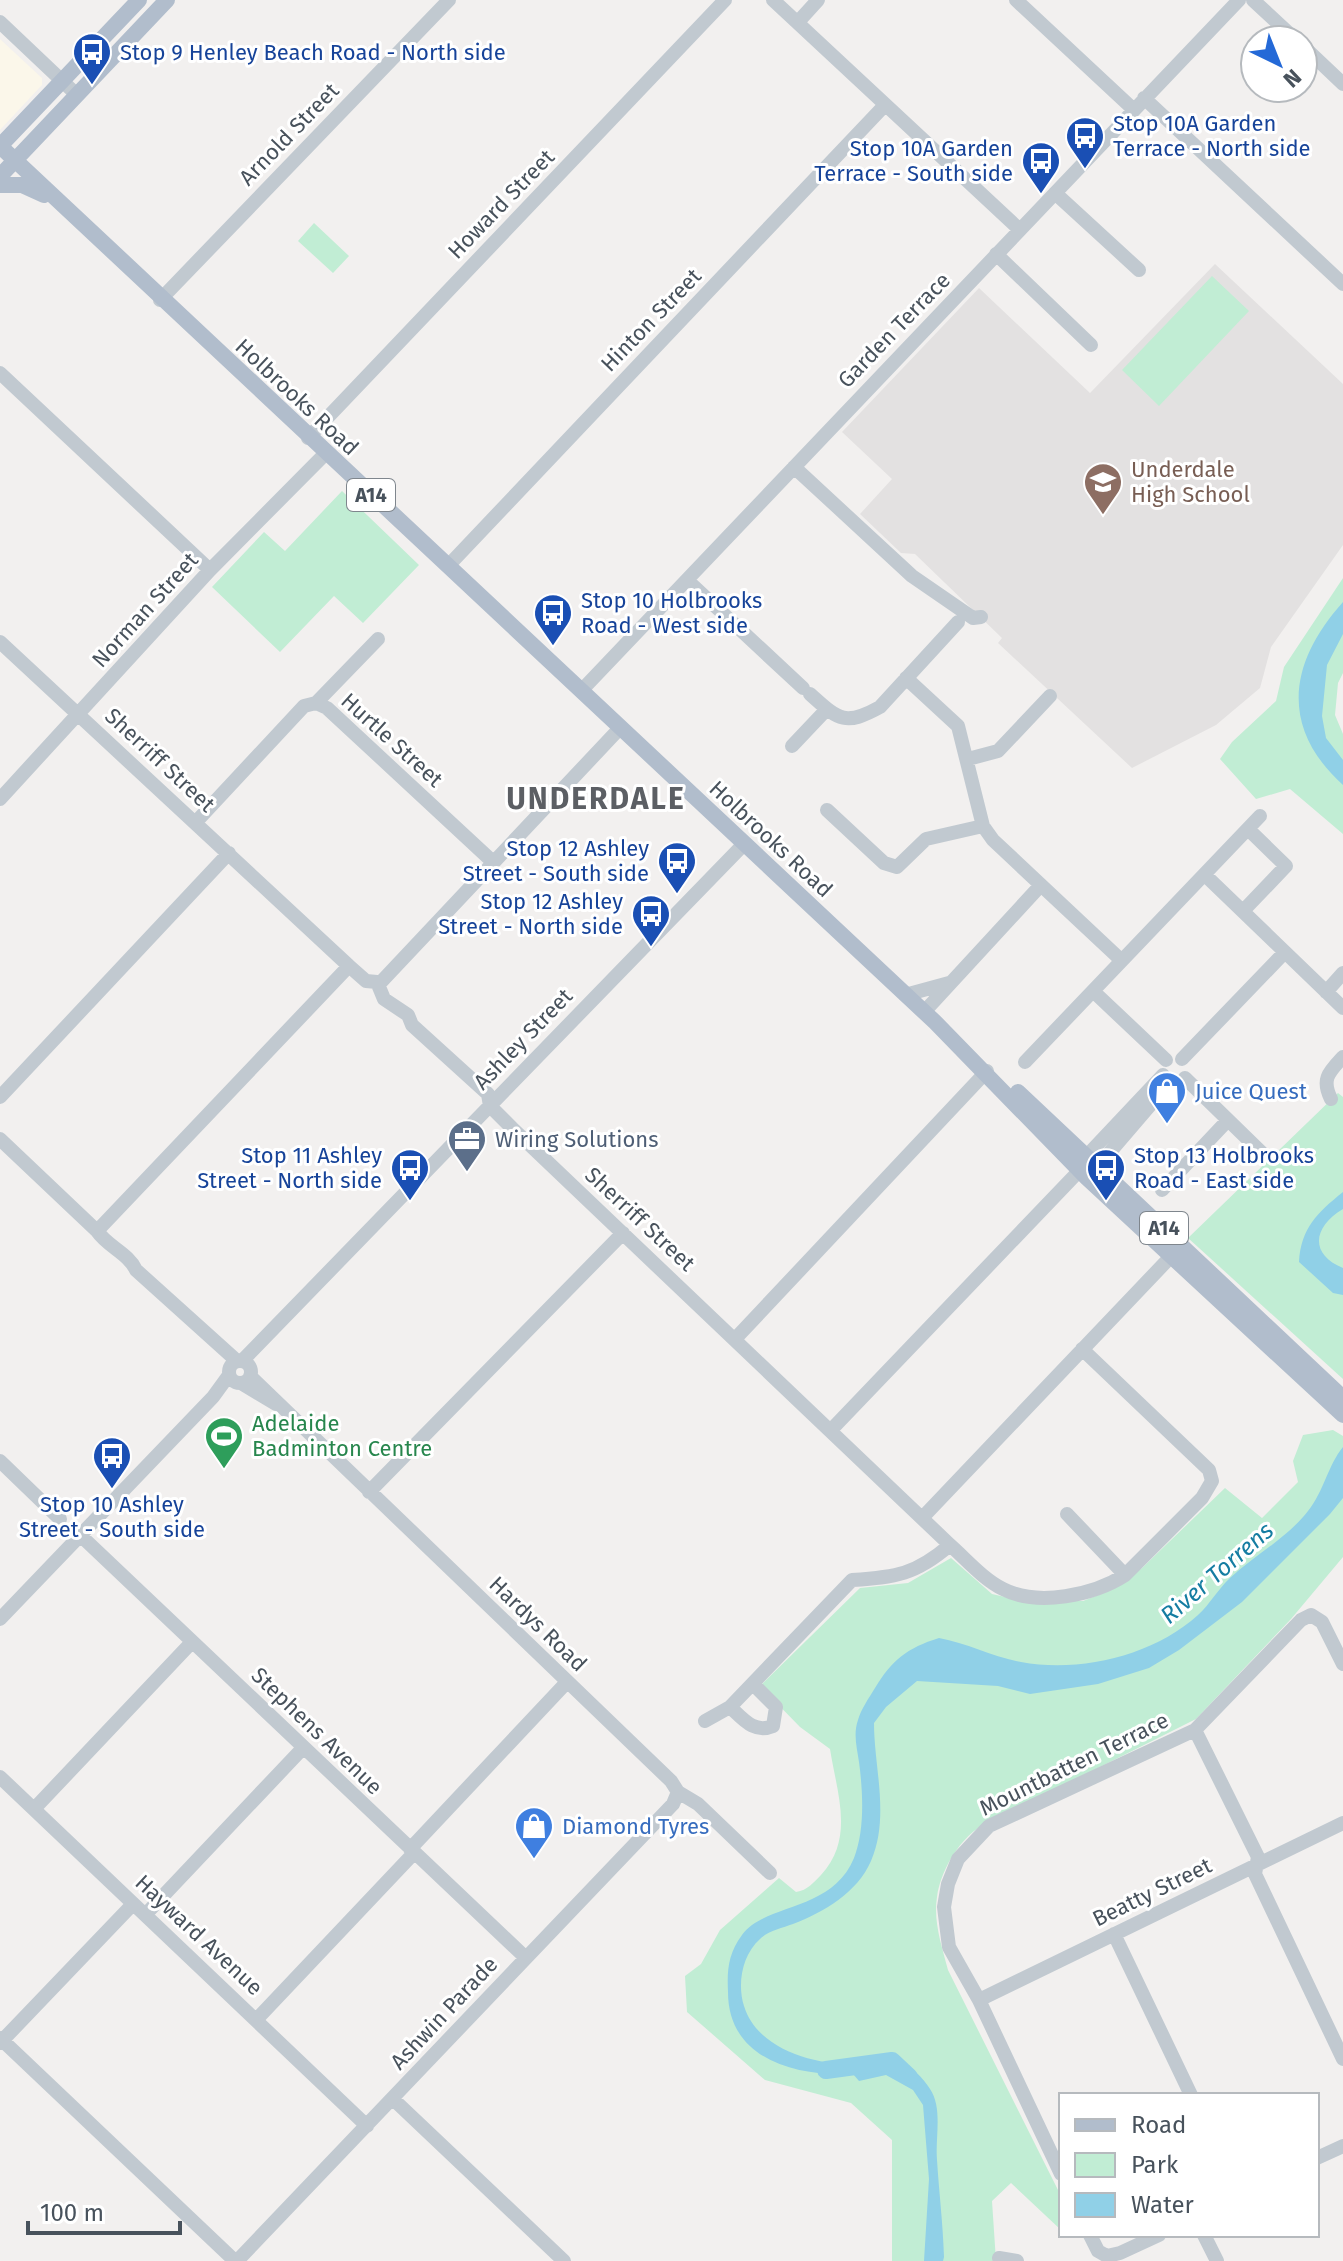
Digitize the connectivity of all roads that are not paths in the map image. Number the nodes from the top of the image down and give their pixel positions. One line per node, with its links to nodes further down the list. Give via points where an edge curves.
1 (139, 0): 14 (main road)
2 (167, 0): 16 (main road)
3 (449, 0): 32 (street, Arnold Street)
4 (725, 0): 35 (street, Howard Street)
5 (773, 0): 11 (street)
6 (818, 0): 11 (street)
7 (1016, 0): 19 (street)
8 (1239, 0): 17 (street, Garden Terrace)
9 (1253, 0): 12 (street)
10 (0, 22): 14 (street)
11 (798, 22): 18 (street)
12 (1279, 24)
13 (1319, 61): 15 (street)
14 (63, 81): 16 (street); 21 (main road)
15 (1343, 84)
16 (77, 95): 20 (main road)
17 (1144, 98): 19 (street, Garden Terrace); 31 (street)
18 (885, 105): 28 (street); 38 (street, Hinton Street)
19 (1133, 109): 26 (street, Garden Terrace)
20 (36, 138): 22 (main road); 25 (main road, via 33,152)
21 (0, 146): 22 (main road, Holbrooks Road / A14)
22 (15, 160): 23 (main road); 25 (main road, Holbrooks Road / A14)
23 (0, 176)
24 (0, 185): 27 (main road, A14, via 22,185)
25 (41, 185): 27 (main road, Holbrooks Road / A14)
26 (1055, 193): 28 (street, Garden Terrace); 30 (street)
27 (66, 209): 32 (main road, Holbrooks Road / A14)
28 (1020, 230): 29 (street, Garden Terrace)
29 (996, 254): 33 (street); 37 (street, Garden Terrace)
30 (1139, 270)
31 (1343, 284)
32 (160, 300): 35 (main road, Holbrooks Road / A14)
33 (1091, 345)
34 (0, 373): 39 (street)
35 (308, 438): 36 (main road, Holbrooks Road / A14)
36 (326, 453): 38 (main road, Holbrooks Road / A14); 39 (street, Norman Street)
37 (794, 467): 40 (street, Garden Terrace); 41 (street, via 912,576 973,618)
38 (448, 566): 46 (main road, Holbrooks Road / A14)
39 (210, 570): 50 (street, Norman Street)
40 (687, 580): 46 (street, Garden Terrace); 49 (street)
41 (981, 617)
42 (958, 622): 45 (street)
43 (378, 639): 48 (street)
44 (0, 642): 50 (street, Sherriff Street)
45 (906, 678): 49 (street, via 866,715 850,720); 53 (street, via 958,726)
46 (581, 691): 51 (main road, Holbrooks Road / A14)
47 (1050, 696): 53 (street, via 998,751)
48 (316, 703): 57 (street, Hurtle Street, via 304,706); 62 (street, Hurtle Street)
49 (827, 709): 52 (street)
50 (79, 715): 54 (street, Norman Street); 57 (street, Sherriff Street)
51 (620, 728): 60 (main road, Holbrooks Road / A14); 62 (street)
52 (792, 746)
53 (968, 759): 58 (street)
54 (0, 799)
55 (827, 810): 58 (street, via 884,863 897,867 926,839)
56 (1260, 816): 59 (street)
57 (195, 823): 61 (street, Sherriff Street)
58 (983, 826): 64 (street)
59 (1248, 829): 63 (street); 65 (street, via 1286,866)
60 (744, 844): 74 (main road, Holbrooks Road / A14); 85 (street, Ashley Street)
61 (229, 853): 68 (street, Sherriff Street); 83 (street)
62 (493, 862): 71 (street)
63 (1205, 875): 65 (street); 67 (street)
64 (1041, 885): 67 (street); 70 (street)
65 (1243, 911): 66 (street)
66 (1285, 952): 73 (street); 78 (street)
67 (1121, 960): 72 (street)
68 (349, 966): 71 (street, Sherriff Street, via 366,981); 92 (street)
69 (1343, 973): 73 (street)
70 (953, 981): 74 (street); 76 (street)
71 (377, 982): 85 (street, Sherriff Street, via 384,999 408,1015 412,1025 488,1094)
72 (1093, 991): 79 (street); 80 (street)
73 (1326, 992): 75 (street)
74 (905, 995): 76 (main road, Holbrooks Road / A14)
75 (1343, 1008)
76 (930, 1017): 81 (main road, Holbrooks Road / A14)
77 (1343, 1057): 84 (street, via 1326,1076)
78 (1182, 1059): 79 (street); 82 (street, via 1187,1066)
79 (1166, 1060): 82 (street)
80 (1025, 1062)
81 (987, 1071): 89 (main road, Holbrooks Road / A14); 95 (street)
82 (1173, 1078): 86 (street); 89 (street); 90 (street, via 1110,1152)
83 (0, 1097)
84 (1331, 1099)
85 (490, 1106): 93 (street, Sherriff Street); 97 (street, Ashley Street)
86 (1228, 1120): 88 (street); 91 (street)
87 (0, 1139): 92 (street, Hardys Road)
88 (1262, 1153)
89 (1081, 1164): 90 (main road, Holbrooks Road / A14); 94 (main road, Holbrooks Road / A14); 100 (street)
90 (1104, 1171): 94 (main road, Holbrooks Road / A14)
91 (1162, 1190)
92 (97, 1231): 97 (street, Hardys Road)
93 (623, 1233): 95 (street, Sherriff Street); 102 (street)
94 (1177, 1251): 96 (street); 98 (main road, Holbrooks Road / A14)
95 (735, 1339): 100 (street, Sherriff Street)
96 (1082, 1349): 104 (street); 108 (street, Sherriff Street, via 1209,1470 1212,1481 1202,1498)
97 (239, 1372): 102 (street, Hardys Road, via 273,1396); 106 (street, Ashley Street)
98 (1333, 1394): 99 (main road, Holbrooks Road / A14)
99 (1343, 1415)
100 (832, 1429): 104 (street, Sherriff Street)
101 (0, 1461): 105 (street)
102 (369, 1492): 112 (street, Hardys Road)
103 (1067, 1514): 108 (street)
104 (923, 1517): 107 (street, Sherriff Street)
105 (60, 1519)
106 (79, 1534): 109 (street, Ashley Street); 110 (street, Stephens Avenue)
107 (950, 1545): 108 (street, Sherriff Street, via 987,1579 1006,1591 1030,1596 1089,1592); 113 (street, via 926,1566 897,1577 852,1580)
108 (1125, 1575)
109 (0, 1619)
110 (192, 1642): 117 (street, Stephens Avenue); 120 (street)
111 (1343, 1664): 116 (street, Mountbatten Terrace, via 1322,1622 1311,1615)
112 (567, 1682): 119 (street, Hardys Road); 122 (street)
113 (753, 1684): 114 (street); 114 (street, via 776,1707 773,1726 752,1727)
114 (730, 1707): 115 (street)
115 (705, 1721)
116 (1195, 1730): 123 (street, via 1258,1857); 129 (street, Mountbatten Terrace, via 989,1826 973,1840 958,1859 944,1907 949,1947)
117 (303, 1748): 122 (street, Stephens Avenue); 126 (street)
118 (0, 1777): 120 (street, Hayward Avenue)
119 (678, 1792): 124 (street, Hardys Road, via 698,1804); 128 (street, Ashwin Parade, via 673,1804)
120 (34, 1809): 125 (street, Hayward Avenue)
121 (1343, 1823): 123 (street, Beatty Street)
122 (412, 1851): 128 (street, Stephens Avenue); 130 (street)
123 (1257, 1866): 127 (street, Beatty Street); 132 (street, via 1257,1877)
124 (770, 1873)
125 (133, 1904): 126 (street, Hayward Avenue); 131 (street)
126 (145, 1915): 130 (street, Hayward Avenue)
127 (1114, 1934): 129 (street, Beatty Street); 133 (street)
128 (526, 1958): 134 (street, Ashwin Parade)
129 (979, 2000): 138 (street, Mountbatten Terrace)
130 (256, 2020): 135 (street, Hayward Avenue)
131 (1, 2040): 144 (street)
132 (1343, 2059)
133 (1190, 2093)
134 (393, 2099): 135 (street, Ashwin Parade); 145 (street)
135 (367, 2126): 144 (street, Ashwin Parade)
136 (1343, 2146): 137 (street)
137 (1319, 2157)
138 (1059, 2170)
139 (1091, 2237): 143 (street)
140 (1155, 2237): 143 (street)
141 (1205, 2237): 147 (street)
142 (999, 2258): 146 (street)
143 (1106, 2258)
144 (236, 2261)
145 (564, 2261)
146 (1017, 2261)
147 (1217, 2261)

